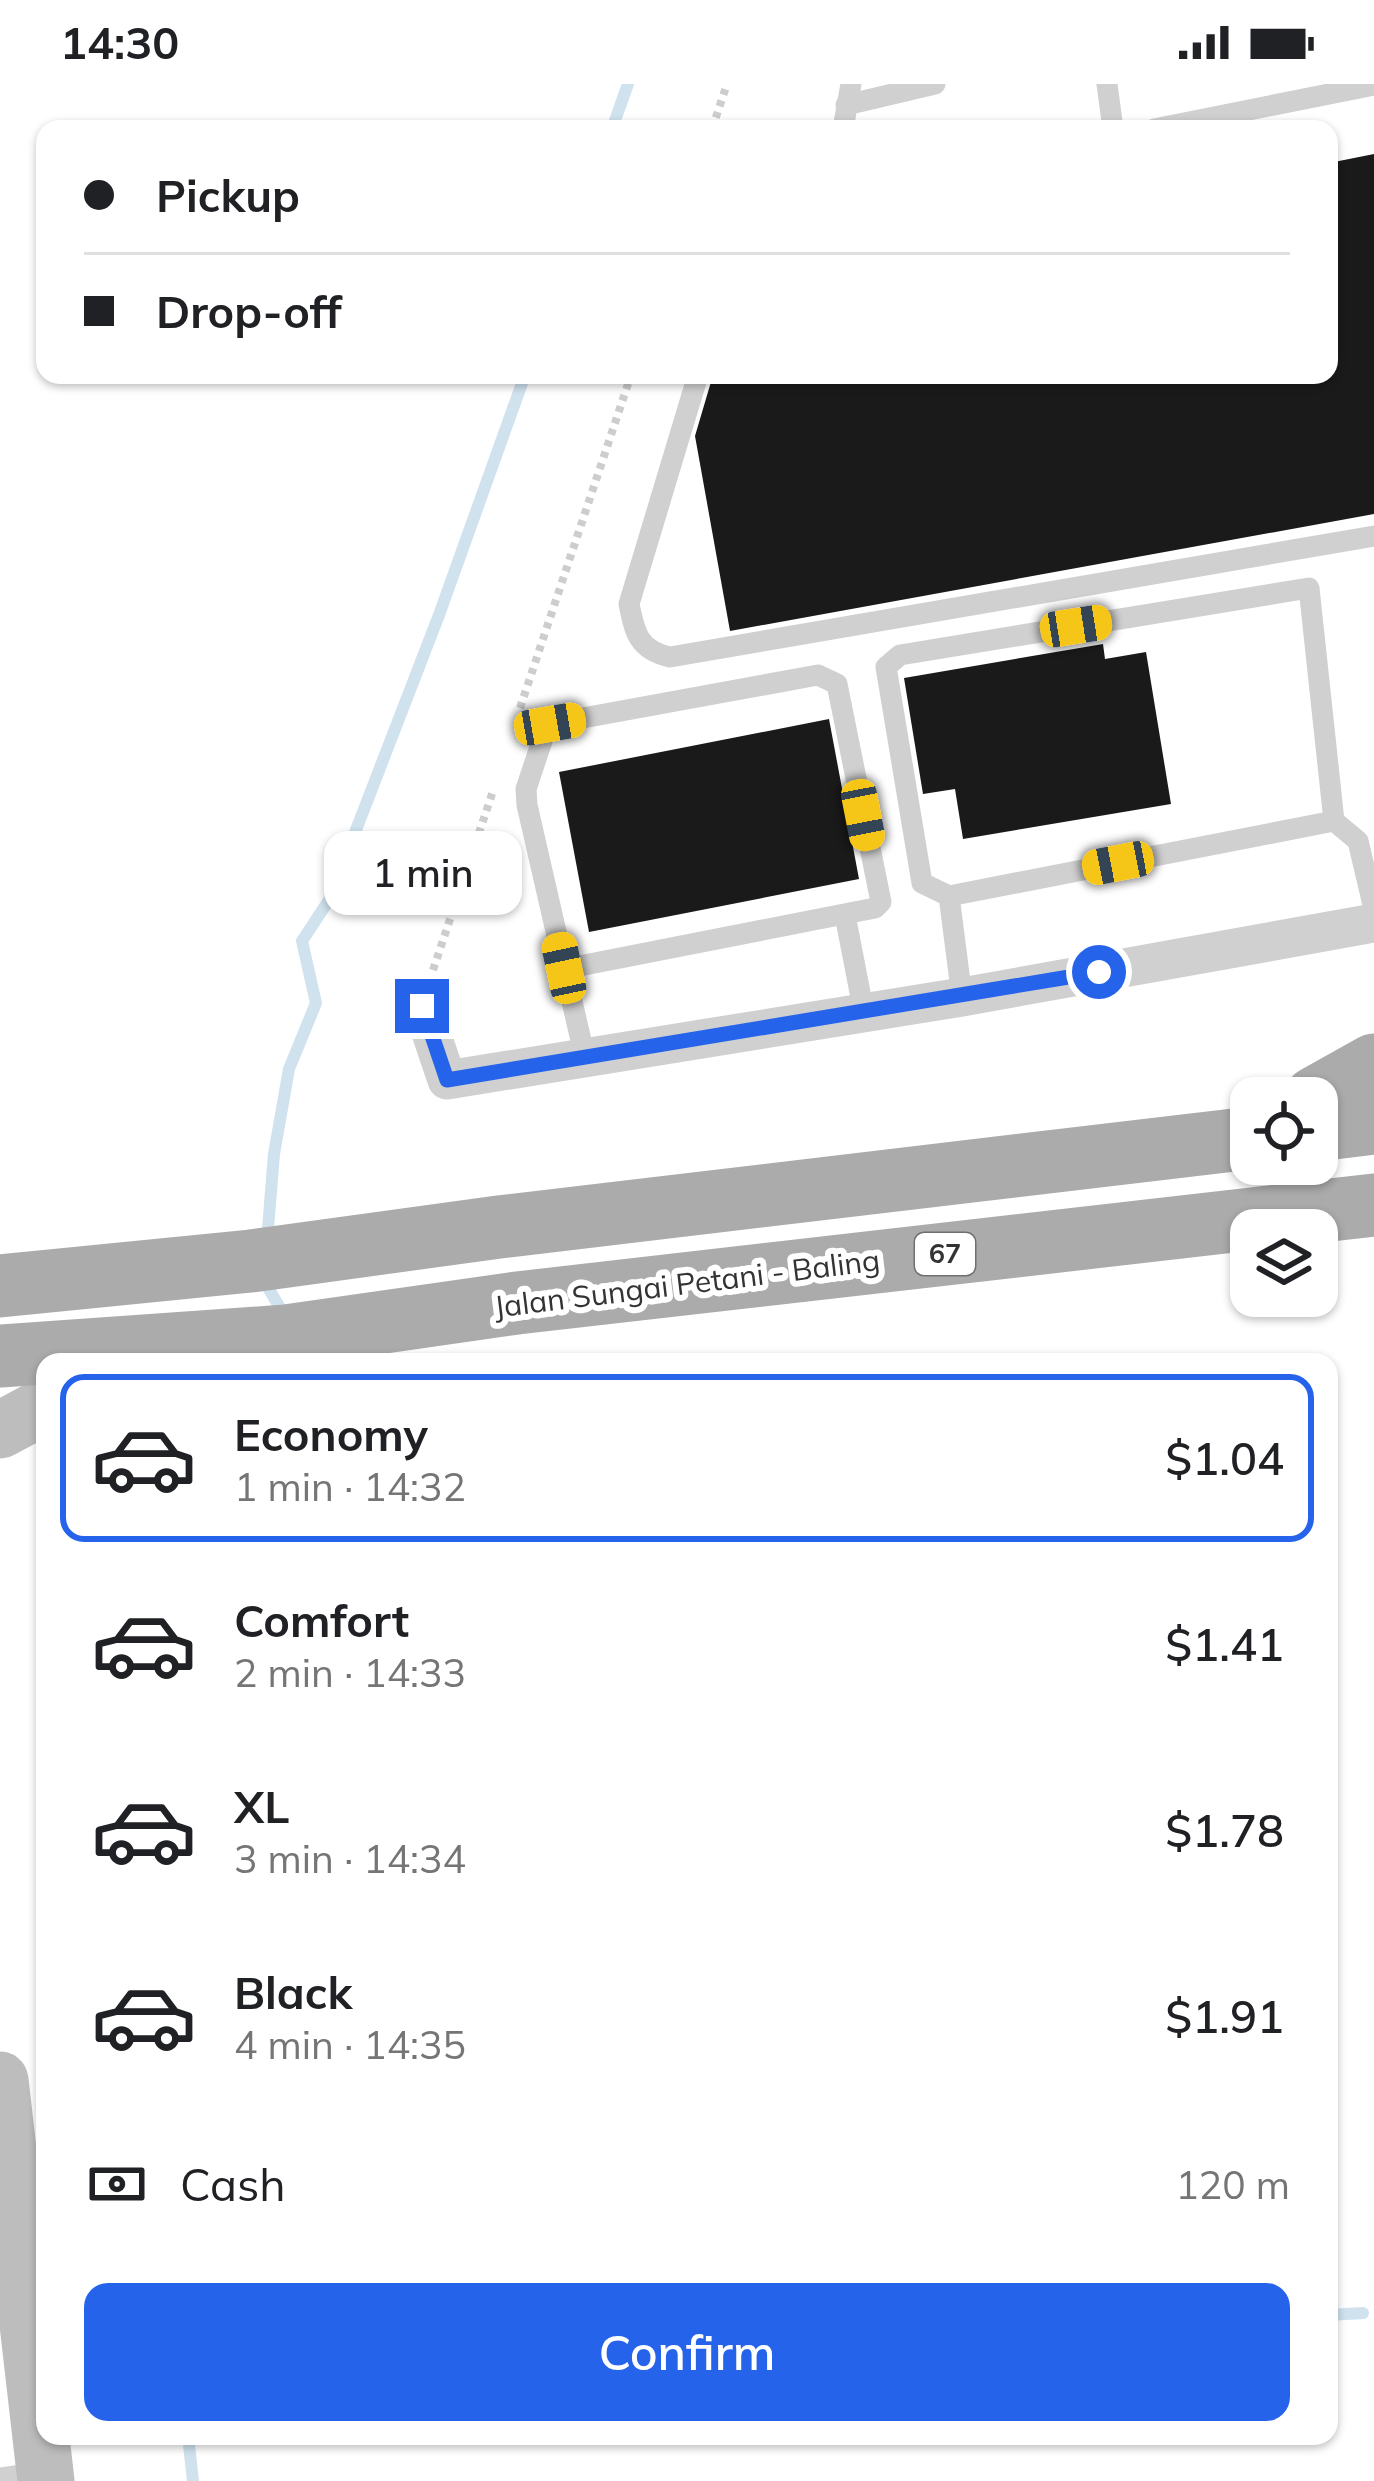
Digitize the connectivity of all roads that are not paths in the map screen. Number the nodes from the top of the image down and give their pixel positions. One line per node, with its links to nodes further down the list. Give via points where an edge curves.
1 (935, 84): 4 (lane)
2 (1107, 84): 5 (lane)
3 (1374, 85): 6 (lane)
4 (849, 94)
5 (1112, 120)
6 (1199, 120)
7 (695, 384): 8 (lane, via 629,604 635,635 650,652 670,657)
8 (1374, 536)
9 (1334, 821): 10 (lane); 10 (lane, via 1309,588 900,655 886,667 922,884); 11 (lane, via 1358,841)
10 (949, 896): 15 (lane)
11 (1374, 909)
12 (845, 915): 14 (lane); 14 (lane, via 880,902 837,685 829,677 550,724 526,789); 17 (lane)
13 (1374, 923): 15 (street)
14 (564, 968): 18 (lane)
15 (962, 997): 17 (street)
16 (422, 1006): 18 (street, via 447,1080)
17 (864, 1012): 18 (street)
18 (584, 1058)
19 (1374, 1065): 20 (main road)
20 (1338, 1085)
21 (1230, 1120): 25 (main road)
22 (1374, 1123): 23 (main road)
23 (1338, 1127)
24 (1230, 1140): 25 (main road)
25 (1052, 1161): 27 (main road)
26 (1374, 1204): 28 (main road, Jalan Sungai Petani - Baling / 67)
27 (0, 1286)
28 (274, 1338): 29 (main road, Jalan Sungai Petani - Baling / 67); 30 (street)
29 (58, 1353)
30 (218, 1353)
31 (36, 1355): 32 (main road, Jalan Sungai Petani - Baling / 67)
32 (0, 1357)
33 (36, 1411): 34 (street)
34 (0, 1430)
35 (0, 2080): 36 (street)
36 (30, 2477)

